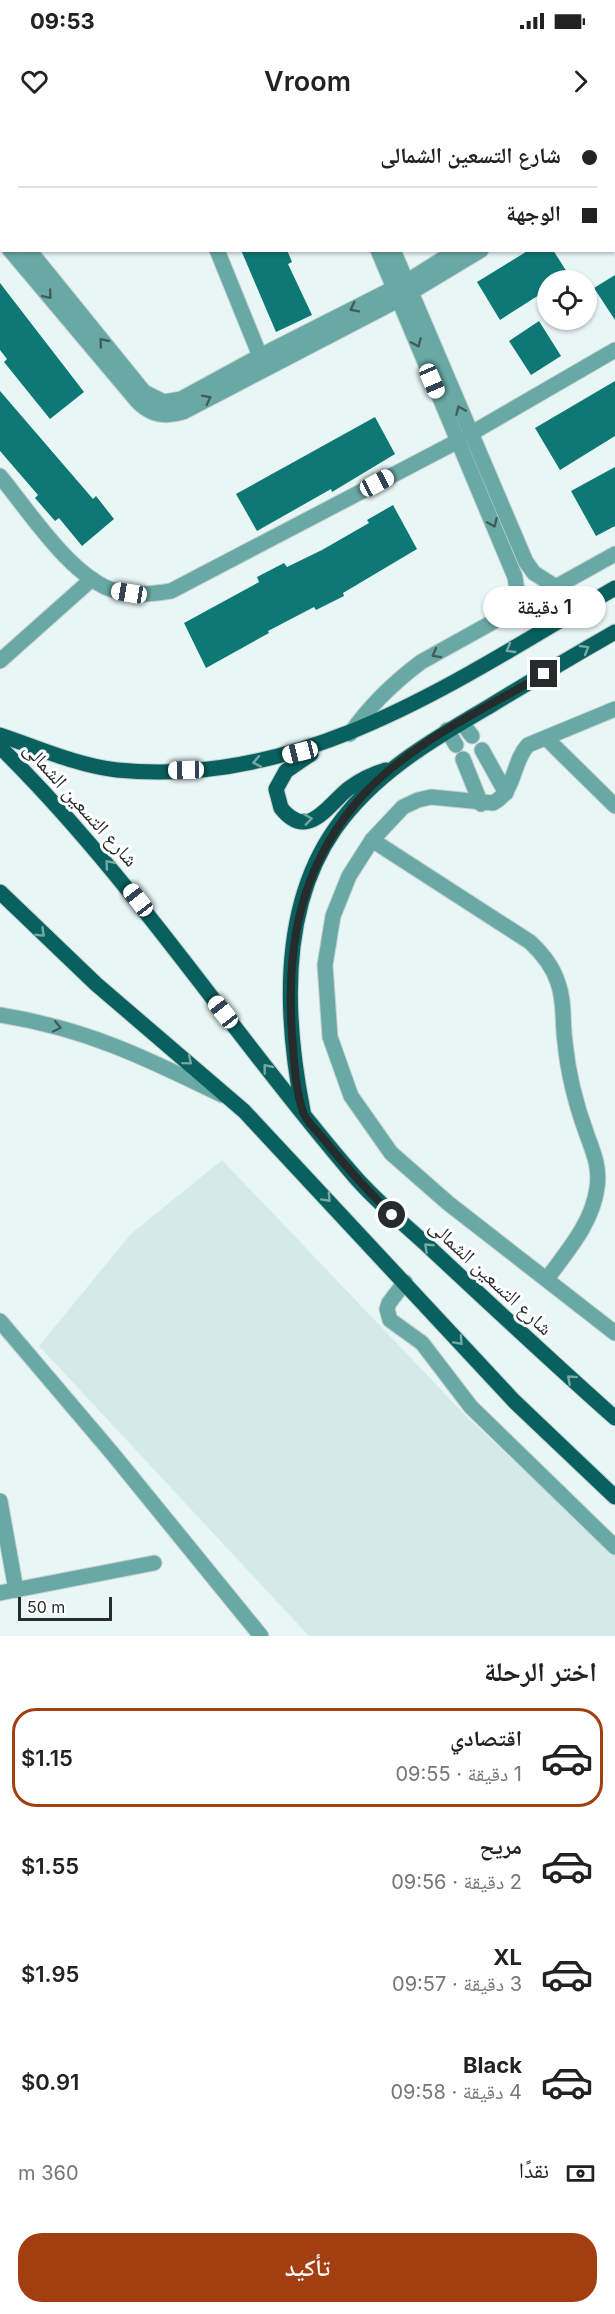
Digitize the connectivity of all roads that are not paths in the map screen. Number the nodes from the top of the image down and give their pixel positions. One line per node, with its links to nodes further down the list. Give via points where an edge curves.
1 (12, 252): 8 (street, one-way to 8, via 138,402 165,416 183,412)
2 (31, 252): 10 (street, one-way to 2, via 182,399 153,399)
3 (218, 252): 10 (street)
4 (379, 252): 8 (street)
5 (393, 252): 8 (street)
6 (453, 252): 8 (street)
7 (476, 252): 8 (street)
8 (402, 291): 10 (street, one-way to 10); 11 (street)
9 (615, 350): 11 (street)
10 (260, 356)
11 (464, 438): 14 (street, via 171,591 143,596 114,591); 15 (street, via 526,562 534,573); 17 (street, one-way to 17, via 516,578)
12 (0, 476): 14 (street, via 69,559)
13 (615, 554): 15 (street)
14 (92, 579): 19 (street)
15 (556, 587): 17 (street)
16 (615, 588): 23 (main road, one-way to 23, via 470,672)
17 (516, 609): 23 (street, one-way to 23, via 421,662 367,709)
18 (615, 632): 21 (main road, one-way to 18)
19 (0, 661)
20 (615, 709): 26 (street)
21 (462, 723): 22 (main road); 25 (street)
22 (447, 730): 28 (street); 32 (main road)
23 (350, 734): 27 (main road)
24 (0, 735): 27 (main road, one-way to 24, via 249,764 151,771 84,764)
25 (472, 736)
26 (546, 738): 33 (street, via 523,750); 35 (street)
27 (326, 744): 32 (main road, one-way to 32, via 286,771 278,782 278,802 290,818 316,819 359,781)
28 (456, 745)
29 (0, 747): 40 (main road, شارع التسعين الشمالى, one-way to 29, via 124,882)
30 (482, 750): 33 (street)
31 (463, 759): 34 (street)
32 (394, 768): 40 (main road, via 334,830 311,875 297,918 291,1020)
33 (506, 793): 34 (street, via 494,803)
34 (481, 804): 36 (street, via 431,797 418,800 403,807)
35 (615, 806)
36 (372, 840): 41 (street, via 349,876 333,916 325,965 330,1037 351,1096 391,1153 448,1203); 41 (street, via 531,942 557,980 573,1089 598,1161 598,1174 586,1225)
37 (0, 892): 39 (main road, one-way to 39, via 96,984)
38 (0, 1015): 39 (street, one-way to 39, via 111,1042)
39 (233, 1101): 42 (main road, one-way to 42)
40 (304, 1114): 45 (main road, شارع التسعين الشمالى, one-way to 40, via 369,1192)
41 (547, 1279): 44 (street)
42 (405, 1282): 46 (main road, one-way to 46, via 514,1401); 48 (street, via 389,1303 390,1320 422,1343 471,1407)
43 (0, 1321): 52 (street)
44 (615, 1333)
45 (615, 1418)
46 (615, 1497)
47 (0, 1501): 50 (street)
48 (615, 1547)
49 (154, 1563): 50 (street)
50 (16, 1590): 51 (street)
51 (0, 1593)
52 (261, 1636)

